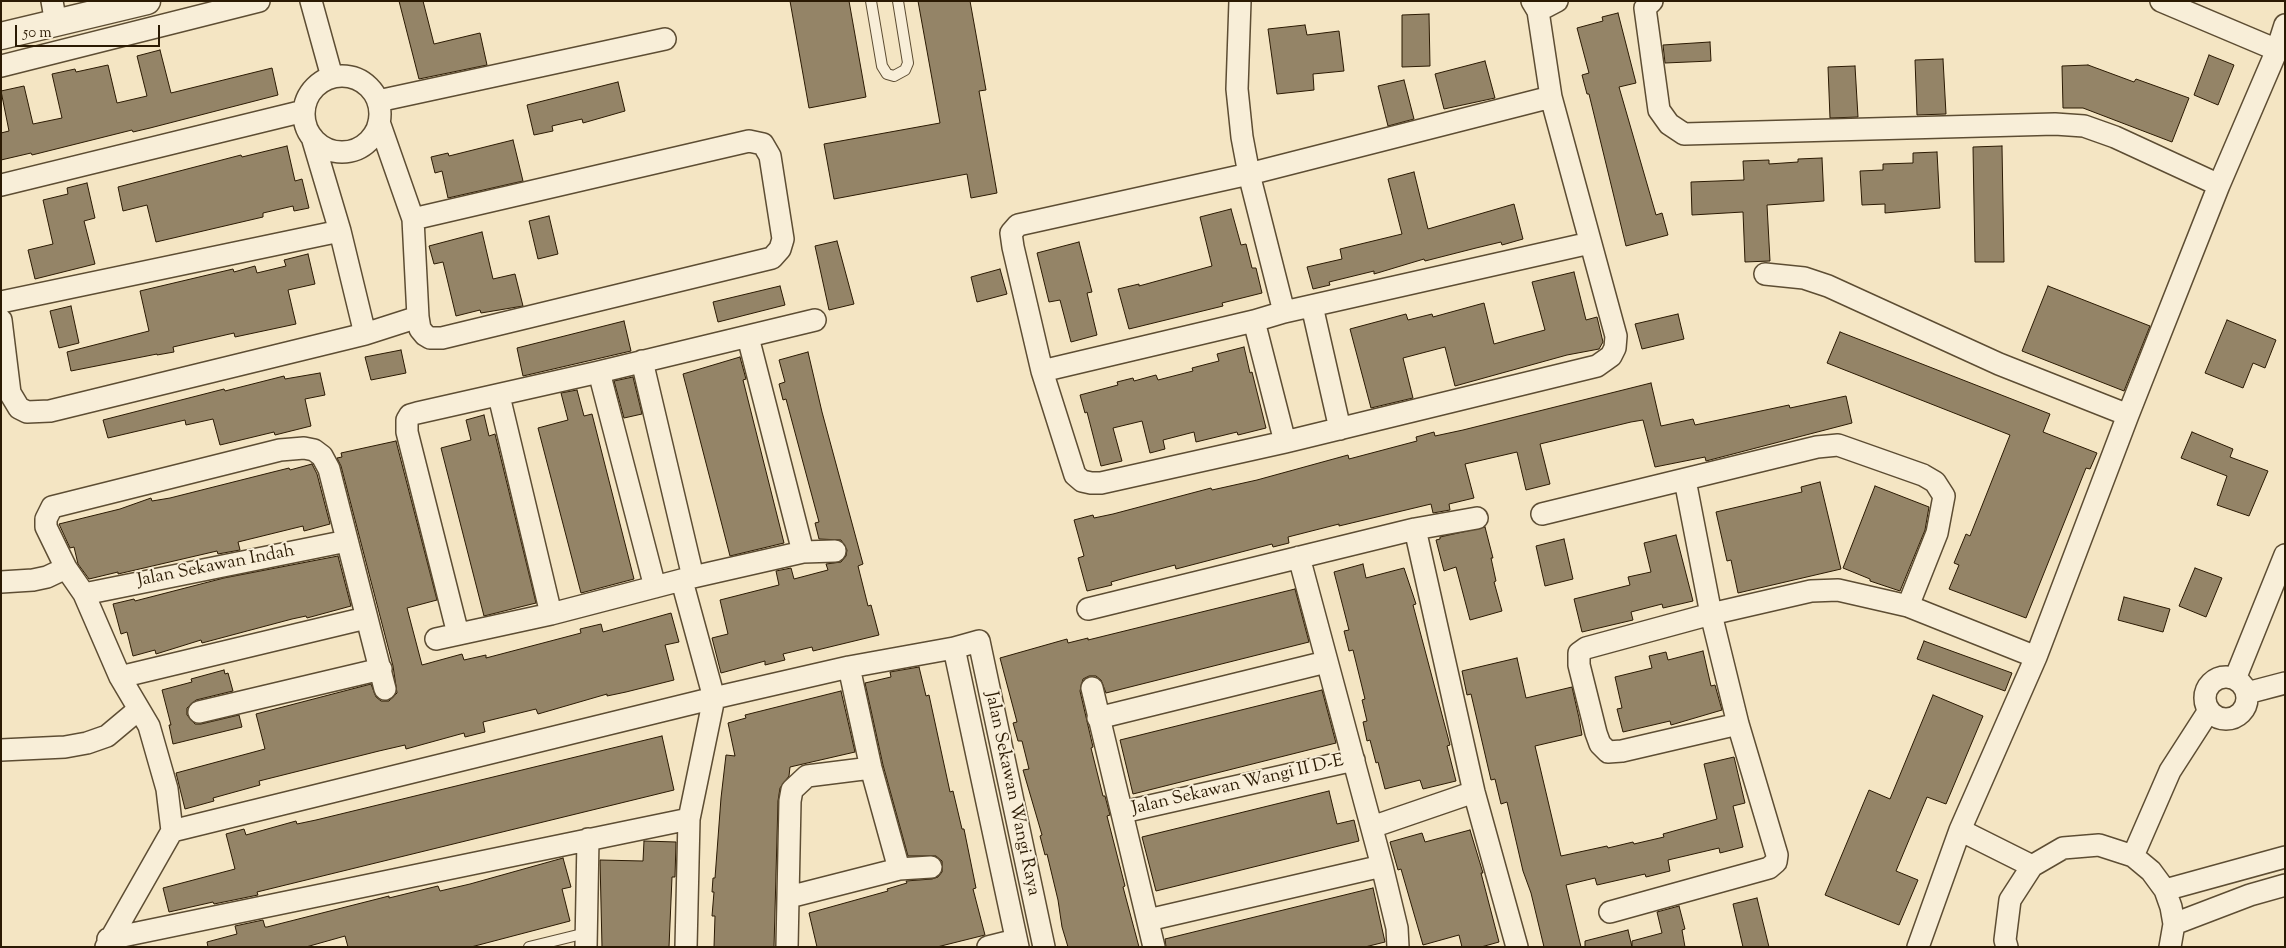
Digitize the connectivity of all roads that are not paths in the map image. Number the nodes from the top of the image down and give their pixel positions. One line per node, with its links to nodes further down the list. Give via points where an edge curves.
1 (147, 1): 11 (street)
2 (259, 1): 16 (street)
3 (311, 1): 17 (street)
4 (871, 1): 5 (lane, via 882,66 894,76 905,70 908,63)
5 (898, 1)
6 (1240, 1): 23 (street, via 1237,89)
7 (1557, 1): 10 (street)
8 (1652, 1): 25 (street, via 1645,8 1659,110 1684,134 2055,124 2084,126)
9 (2161, 1): 15 (street)
10 (1535, 6): 18 (street)
11 (54, 13): 13 (street)
12 (2285, 25): 15 (street)
13 (1, 36)
14 (665, 39): 19 (street)
15 (2277, 50): 25 (street)
16 (1, 66)
17 (332, 78): 19 (street, via 360,80 374,92); 20 (street, via 310,94)
18 (1552, 97): 23 (street); 28 (street)
19 (378, 101): 21 (street)
20 (304, 111): 22 (street); 24 (street)
21 (379, 122): 22 (street, via 369,140 350,151 329,149); 26 (street)
22 (312, 136): 27 (street)
23 (1248, 174): 32 (street); 40 (street, via 1018,225 1011,233 1012,240)
24 (1, 185)
25 (2218, 185): 43 (street)
26 (413, 219): 33 (street); 33 (street, via 749,142 763,144 770,156 783,239 772,258 442,338 425,335)
27 (340, 231): 30 (street); 37 (street)
28 (1590, 243): 31 (street); 44 (street, via 1616,336 1611,356 1597,366)
29 (1765, 274): 43 (street, via 1804,278 1828,286 1999,364)
30 (1, 302)
31 (1312, 306): 32 (street); 44 (street)
32 (1284, 312): 36 (street)
33 (418, 317): 37 (street)
34 (1, 320): 37 (street, via 10,393 19,408 27,412 50,411)
35 (815, 320): 38 (street)
36 (1254, 321): 40 (street); 45 (street)
37 (365, 334)
38 (748, 337): 39 (street); 52 (street)
39 (642, 361): 41 (street); 56 (street)
40 (1042, 371): 45 (street, via 1075,475 1091,484)
41 (599, 372): 42 (street); 58 (street)
42 (499, 396): 62 (street); 65 (street, via 417,413 407,420 407,432)
43 (2128, 415): 68 (street)
44 (1340, 428): 45 (street)
45 (1285, 442)
46 (1685, 480): 47 (street); 60 (street, via 1817,447 1838,445 1936,482 1944,496 1937,533); 63 (street)
47 (1542, 514)
48 (1476, 518): 49 (street)
49 (1415, 529): 54 (street); 84 (street)
50 (347, 541): 55 (street, via 329,469 322,456 304,448 280,450 52,507 46,519); 59 (street, Jalan Sekawan Indah); 64 (street)
51 (835, 551): 52 (street)
52 (803, 552): 56 (street)
53 (2285, 554): 73 (street)
54 (1299, 557): 61 (street); 69 (street)
55 (49, 575): 57 (street); 59 (street)
56 (687, 579): 58 (street); 75 (street)
57 (1, 582)
58 (655, 587): 62 (street)
59 (84, 594): 71 (street)
60 (1908, 606): 63 (street, via 1838,590 1811,592); 68 (street)
61 (1088, 609)
62 (551, 614): 65 (street)
63 (1711, 614): 80 (street); 80 (street, via 1586,648 1579,653 1579,665 1596,733 1608,752)
64 (366, 618): 71 (street); 77 (street, via 383,679)
65 (458, 634): 66 (street)
66 (436, 639)
67 (954, 648): 70 (street); 105 (street, Jalan Sekawan Wangi Raya); 111 (street, Jalan Sekawan Wangi Raya, via 979,641)
68 (2036, 657): 88 (street)
69 (1326, 662): 79 (street); 82 (street)
70 (849, 667): 75 (street); 83 (street)
71 (120, 677): 76 (street)
72 (2285, 684): 73 (street)
73 (2241, 686): 78 (street, via 2226,677 2216,679 2205,694); 78 (street, via 2247,703 2235,718 2225,720)
74 (1092, 688): 79 (street)
75 (714, 698): 86 (street); 89 (street)
76 (138, 710): 81 (street, via 114,730 87,743); 89 (street, via 149,726 167,789)
77 (199, 712)
78 (2208, 712): 91 (street, via 2170,772)
79 (1098, 718): 85 (street)
80 (1738, 724): 100 (street, via 1777,855 1776,862 1769,868)
81 (1, 750)
82 (1354, 760): 85 (street, Jalan Sekawan Wangi II D-E); 87 (street)
83 (871, 768): 96 (street); 99 (street, via 807,776 792,790)
84 (1474, 792): 87 (street); 114 (street)
85 (1123, 812): 101 (street)
86 (689, 819): 90 (street); 108 (street)
87 (1372, 827): 94 (street)
88 (1960, 830): 95 (street); 115 (street)
89 (172, 831): 104 (street)
90 (588, 840): 103 (street); 104 (street)
91 (2133, 856): 95 (street, via 2099,845 2063,848); 98 (street, via 2151,871)
92 (2285, 857): 98 (street)
93 (932, 866): 96 (street)
94 (1382, 866): 101 (street); 113 (street, via 1398,928)
95 (2032, 866): 106 (street, via 2010,900)
96 (899, 870): 99 (street)
97 (2285, 885): 102 (street, via 2250,894)
98 (2165, 890): 102 (street)
99 (789, 897): 109 (street)
100 (1610, 912)
101 (1148, 920): 112 (street)
102 (2174, 924): 116 (street)
103 (586, 940): 107 (lane)
104 (107, 943)
105 (1017, 943): 110 (street)
106 (2000, 944)
107 (529, 947)
108 (686, 947)
109 (787, 947)
110 (988, 947)
111 (1044, 947)
112 (1154, 947)
113 (1398, 947)
114 (1517, 947)
115 (1918, 947)
116 (2170, 947)

